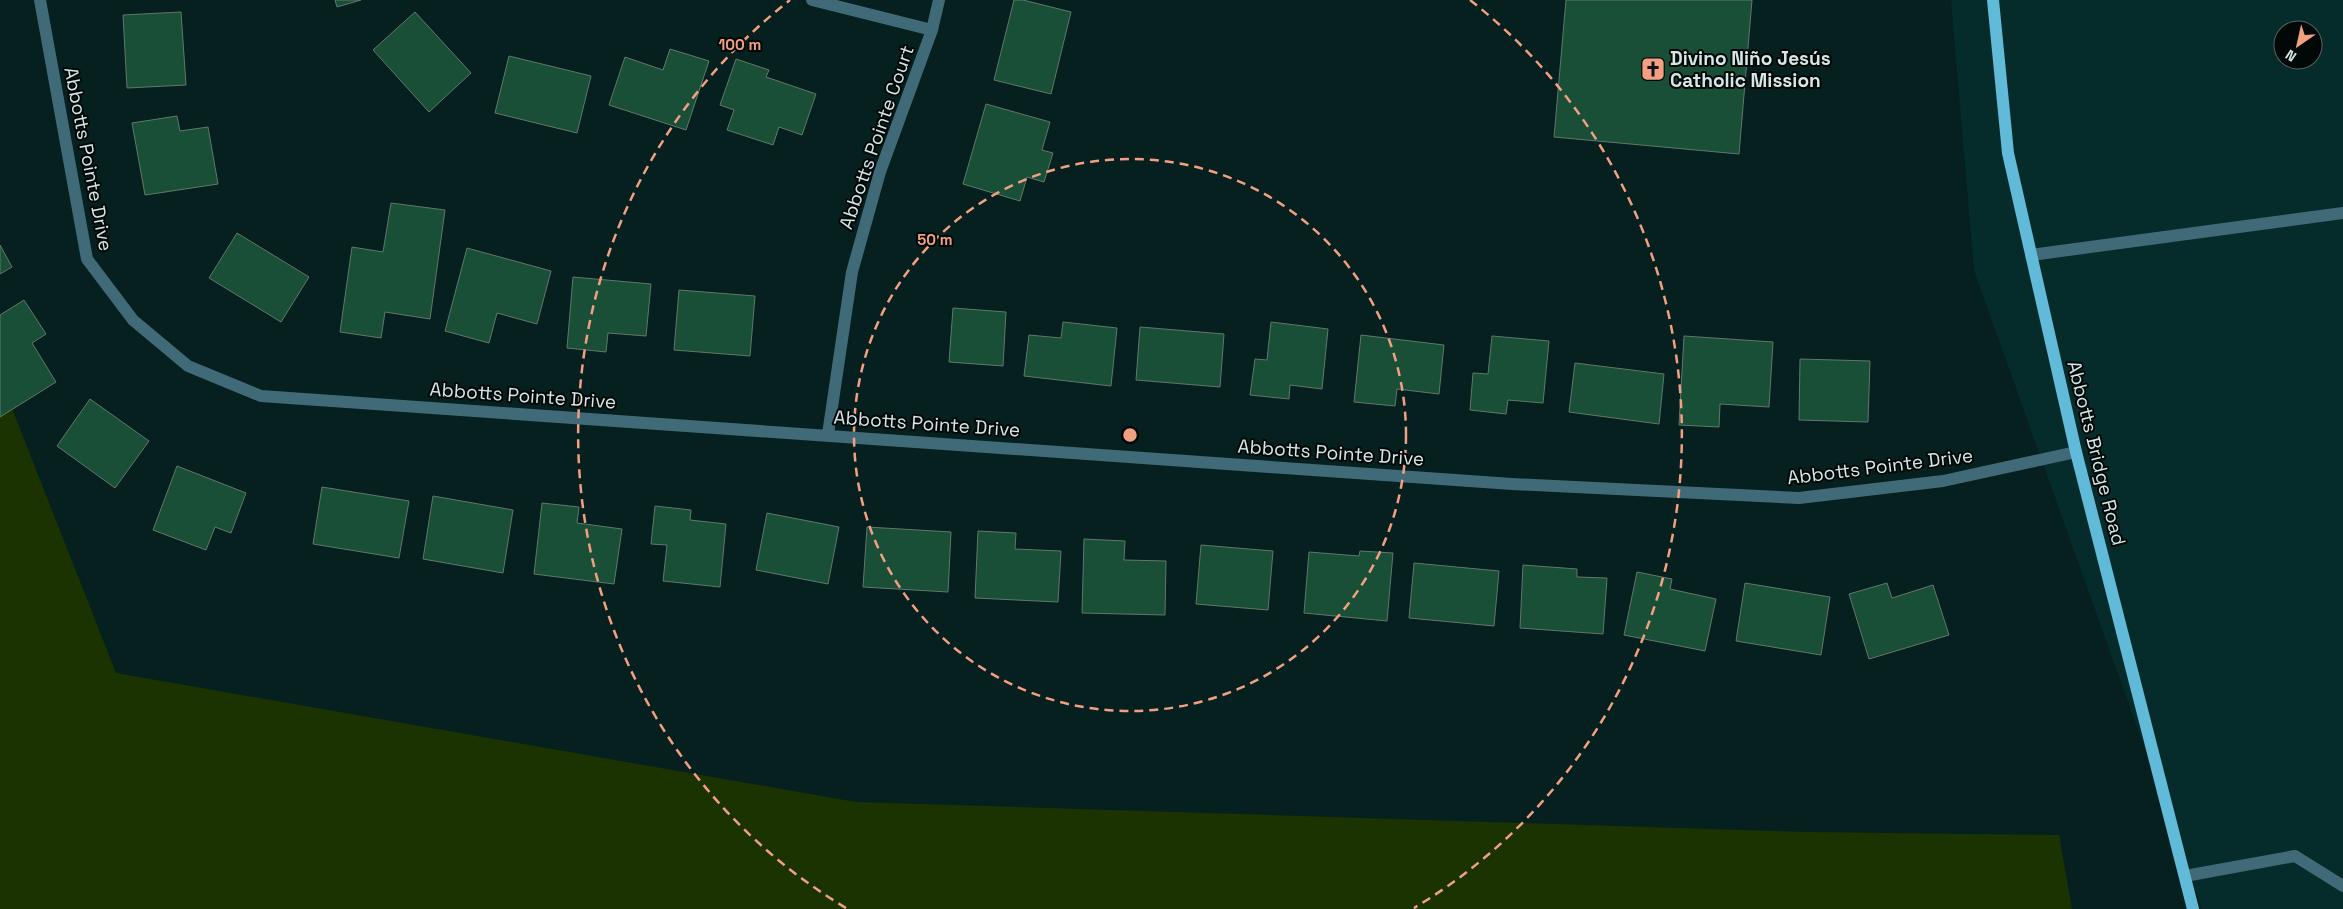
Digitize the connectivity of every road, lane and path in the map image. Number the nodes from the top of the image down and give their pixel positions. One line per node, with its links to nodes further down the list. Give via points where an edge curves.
1 (40, 0): 8 (street, Abbotts Pointe Drive, via 87,260 133,320 188,366 261,396)
2 (812, 0): 5 (street)
3 (939, 0): 5 (street, Abbotts Pointe Court)
4 (1994, 0): 7 (main road, Abbotts Bridge Road, via 2008,152)
5 (932, 30): 8 (street, Abbotts Pointe Court, via 880,172 852,272)
6 (2343, 214): 7 (street)
7 (2031, 255): 9 (main road, Abbotts Bridge Road)
8 (828, 434): 9 (street, Abbotts Pointe Drive, via 1512,484 1799,498 1943,481)
9 (2076, 452): 10 (main road, Abbotts Bridge Road)
10 (2185, 876): 11 (street, via 2295,856); 12 (main road, Abbotts Bridge Road)
11 (2343, 886)
12 (2193, 909)

